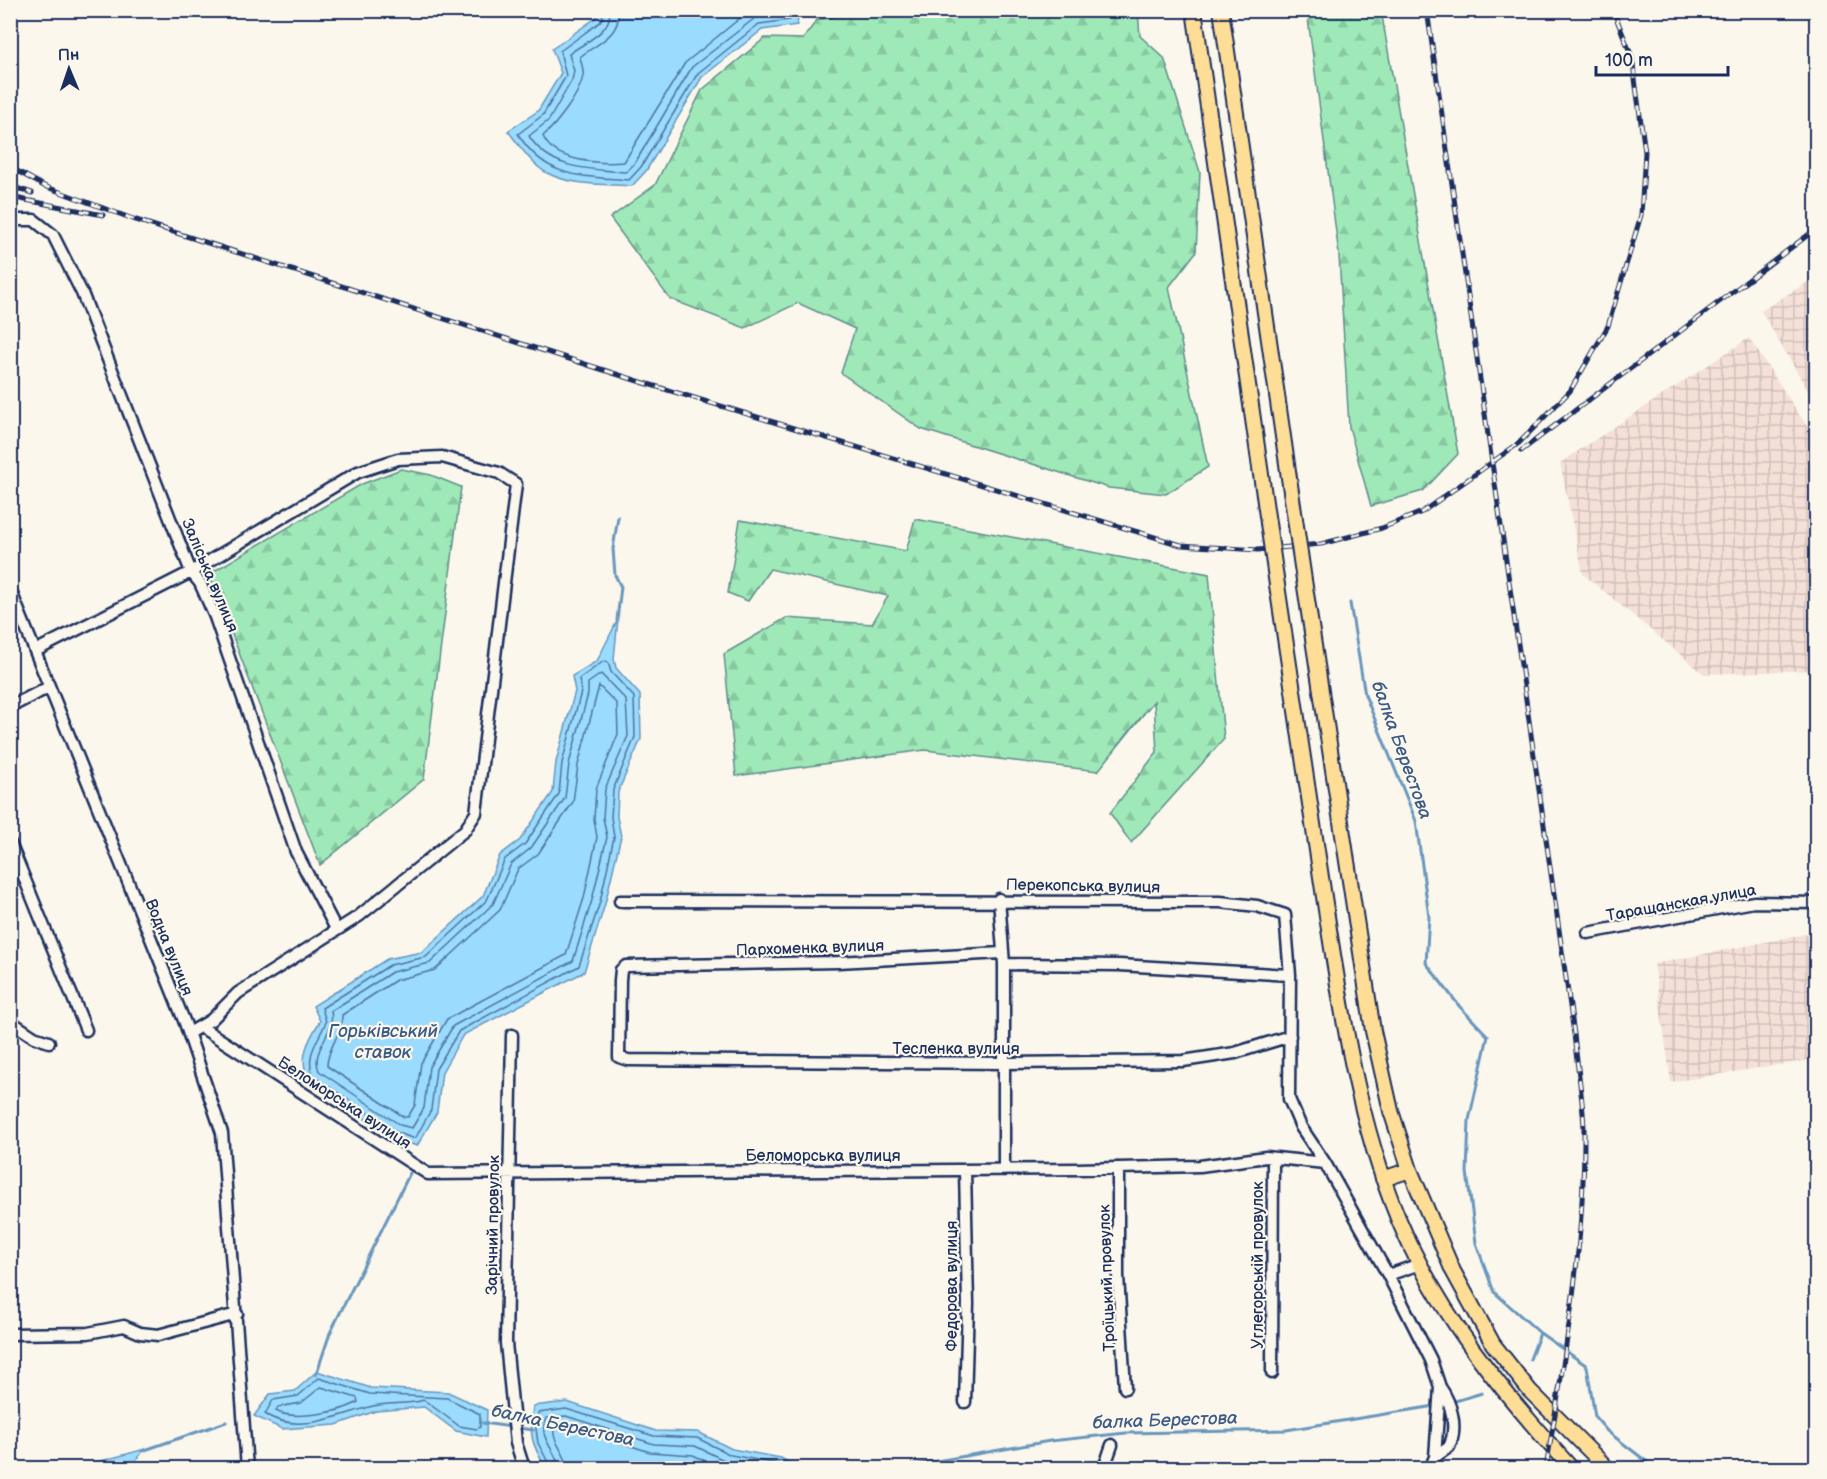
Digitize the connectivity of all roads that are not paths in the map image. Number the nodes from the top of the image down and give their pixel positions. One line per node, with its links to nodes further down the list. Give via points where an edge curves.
1 (1194, 10): 34 (main road, bridge, via 1215,174 1339,997 1362,1107)
2 (1221, 10): 32 (main road, bridge, via 1372,1031)
3 (10, 220): 4 (street, Заліська вулиця, via 34,220 53,235 82,293)
4 (191, 572): 6 (street); 13 (street, Заліська вулиця, via 215,617 296,852); 13 (street, via 358,472 398,459 442,457 499,473 516,484 476,813 465,830 359,916)
5 (10, 589): 6 (street, Водна вулиця)
6 (35, 651): 7 (street, Водна вулиця)
7 (49, 687): 8 (street); 21 (street, Водна вулиця)
8 (10, 707)
9 (10, 843): 20 (street)
10 (999, 899): 11 (street, Перекопська вулиця); 15 (street); 17 (street, Перекопська вулиця, via 1257,906 1285,915)
11 (620, 901)
12 (1816, 903): 14 (street, Таращанская улица, via 1754,902)
13 (336, 928): 19 (street, via 238,993)
14 (1588, 933)
15 (1002, 953): 16 (street); 25 (street, Пархоменка вулиця, via 838,962 626,966 621,970)
16 (1004, 964): 17 (street, via 1119,965); 26 (street)
17 (1290, 975): 23 (street, Перекопська вулиця)
18 (10, 1021): 24 (street)
19 (201, 1027): 21 (street); 33 (street, Беломорська вулиця, via 428,1174)
20 (86, 1030)
21 (189, 1034): 37 (street, Водна вулиця, via 222,1133)
22 (512, 1035): 33 (street, Зарічний провулок)
23 (1290, 1036): 26 (street, Тесленка вулиця, via 1235,1053 1183,1061); 28 (street, Перекопська вулиця, via 1289,1099 1301,1127)
24 (49, 1042)
25 (619, 1057): 26 (street, Тесленка вулиця)
26 (1006, 1063): 31 (street)
27 (1273, 1158): 28 (street, Беломорська вулиця); 29 (street, Беломорська вулиця, via 1200,1166); 39 (street, Углегорськiй провулок)
28 (1325, 1163): 36 (street)
29 (1118, 1168): 31 (street, Беломорська вулиця); 40 (street, Троїцький провулок, via 1118,1276)
30 (965, 1170): 31 (street, Беломорська вулиця); 33 (street, Беломорська вулиця); 41 (street, Федорова вулиця)
31 (1004, 1170)
32 (1410, 1170): 34 (main road); 48 (main road, via 1453,1271 1494,1344 1530,1391)
33 (508, 1173): 44 (street, Зарічний провулок, via 506,1343 516,1443)
34 (1383, 1179): 35 (main road)
35 (1420, 1264): 36 (street); 47 (main road, via 1474,1354)
36 (1388, 1275): 46 (street, via 1431,1360 1440,1387 1435,1457)
37 (237, 1314): 38 (street, via 158,1335 124,1326 88,1333); 43 (street, Водна вулиця)
38 (10, 1334)
39 (1272, 1373)
40 (1125, 1388)
41 (965, 1402)
42 (1112, 1444): 45 (street)
43 (247, 1468)
44 (524, 1468)
45 (1104, 1468)
46 (1430, 1468)
47 (1571, 1468)
48 (1607, 1468)

